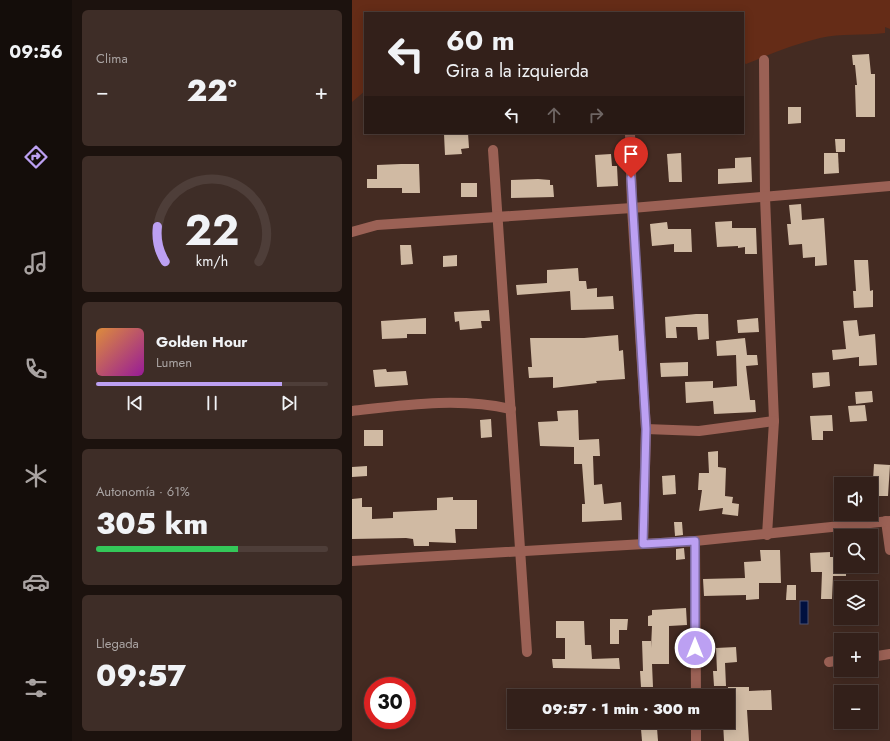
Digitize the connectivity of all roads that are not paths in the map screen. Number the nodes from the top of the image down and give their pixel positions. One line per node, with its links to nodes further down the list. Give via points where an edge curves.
1 (764, 60): 5 (street)
2 (630, 134): 6 (street)
3 (493, 150): 7 (street)
4 (890, 186): 5 (street)
5 (765, 197): 6 (street); 11 (street)
6 (632, 208): 7 (street); 12 (street)
7 (497, 216): 8 (street, via 377,225); 9 (street)
8 (352, 232)
9 (511, 409): 10 (street, via 468,402 439,402); 18 (street)
10 (352, 411)
11 (774, 421): 12 (street, via 699,431); 14 (street)
12 (646, 429): 16 (street)
13 (888, 521): 14 (street); 17 (street)
14 (767, 534): 15 (street)
15 (695, 541): 16 (street); 25 (street)
16 (643, 544): 18 (street)
17 (890, 550)
18 (521, 551): 19 (street); 20 (street)
19 (352, 561)
20 (527, 652)
21 (890, 654): 22 (street)
22 (878, 655)
23 (834, 661): 24 (street)
24 (829, 662)
25 (696, 689)
26 (696, 729): 27 (street)
27 (696, 741)

